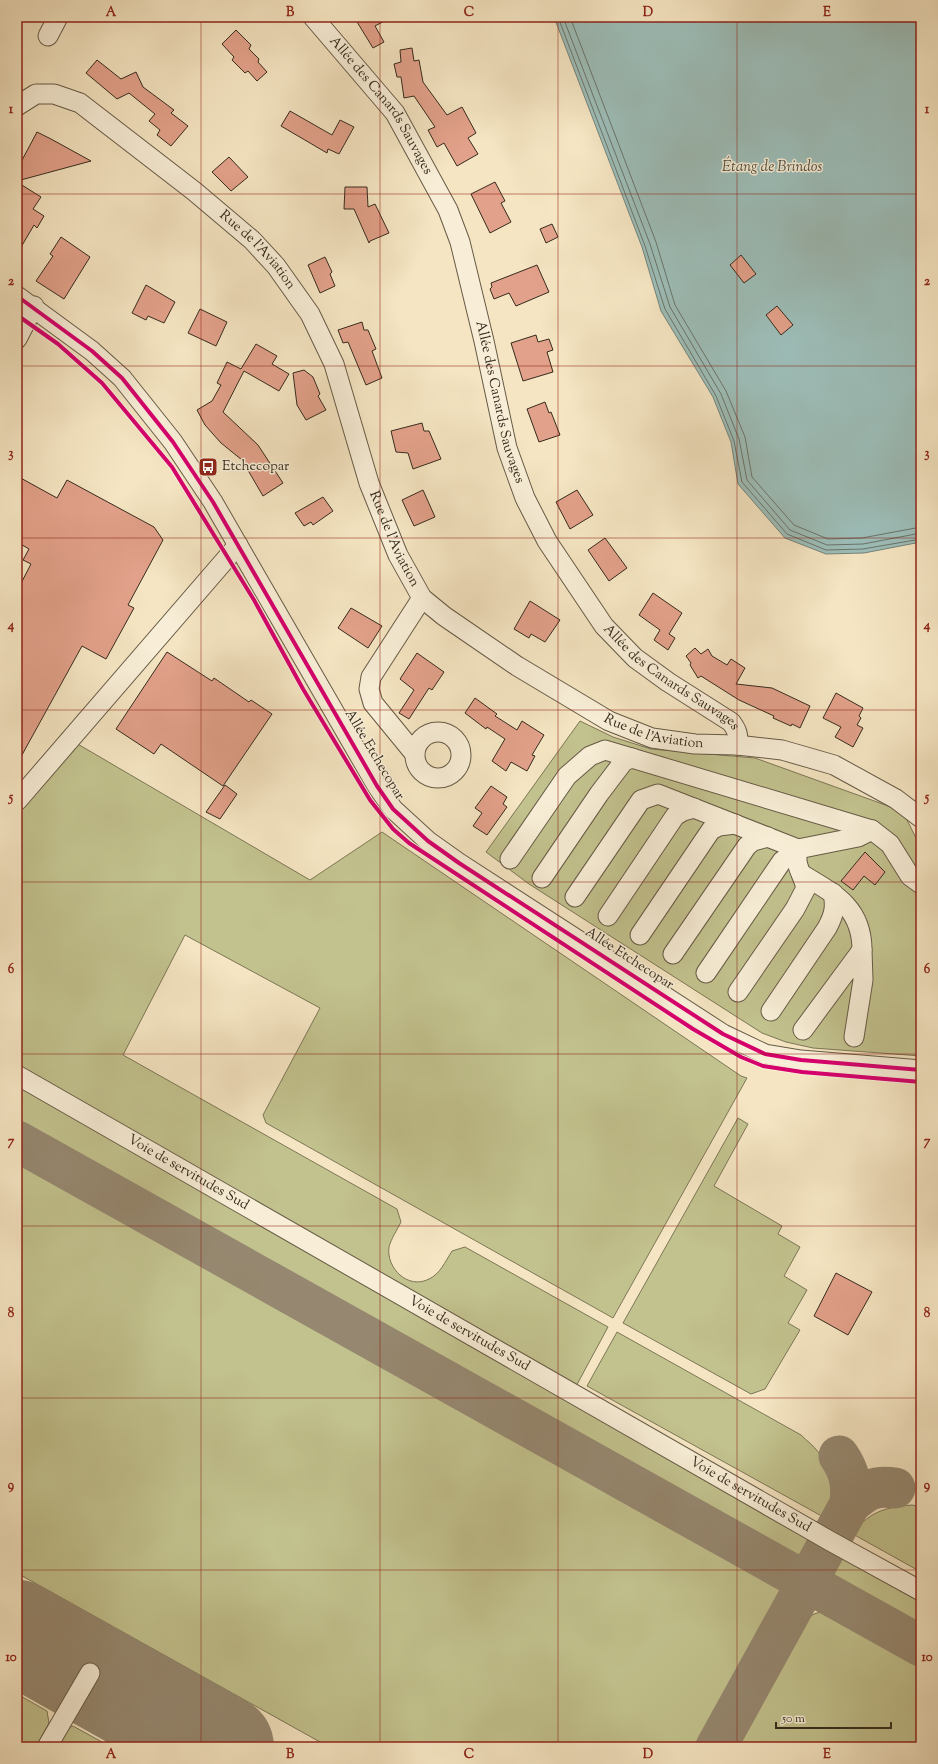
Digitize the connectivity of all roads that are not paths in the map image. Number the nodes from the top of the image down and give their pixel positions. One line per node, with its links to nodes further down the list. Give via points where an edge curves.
1 (58, 17): 3 (street)
2 (313, 17): 10 (street, Allée des Canards Sauvages, via 395,113 448,210 460,242 507,448 525,498 547,541 604,626 635,658 731,722 737,731)
3 (48, 36)
4 (17, 106): 9 (street, Rue de l'Aviation, via 36,94 54,94 80,103 194,191 252,240 276,266 310,314 334,364 369,483 398,555)
5 (17, 296): 6 (street, Allée Etchecopar)
6 (34, 306): 7 (street); 8 (street, Allée Etchecopar, via 122,378 173,442)
7 (17, 339)
8 (238, 545): 13 (street); 35 (street, Allée Etchecopar, via 377,786 393,809 428,841 723,1034 765,1054 801,1060)
9 (422, 598): 10 (street, Rue de l'Aviation, via 517,666 608,721 652,738 695,744); 11 (street, via 371,677 369,689 373,703)
10 (737, 745): 15 (street, Rue de l'Aviation, via 782,750 834,765 896,799)
11 (414, 753)
12 (632, 758): 17 (street); 20 (street, via 605,750 590,756 567,776); 22 (street, via 624,762 599,794)
13 (17, 801)
14 (694, 808): 16 (street); 25 (street, via 658,794 640,800); 26 (street, via 675,816)
15 (921, 818)
16 (735, 824): 18 (street); 27 (street, via 719,826 712,830)
17 (872, 830): 19 (street, via 858,837); 23 (street, via 890,844 910,876)
18 (768, 837): 19 (street); 29 (street, via 746,846)
19 (798, 849): 21 (street, via 797,867); 30 (street, via 782,861)
20 (510, 859)
21 (803, 875): 24 (street); 31 (street, via 806,888 800,899)
22 (542, 878)
23 (921, 884)
24 (833, 893): 28 (street, via 859,924); 32 (street, via 834,914 827,928)
25 (575, 897)
26 (608, 916)
27 (640, 935)
28 (862, 950): 33 (street); 34 (street, via 863,980)
29 (673, 954)
30 (706, 973)
31 (738, 992)
32 (771, 1011)
33 (803, 1030)
34 (854, 1037)
35 (921, 1070)
36 (17, 1075): 37 (street, Voie de servitudes Sud)
37 (921, 1591)
38 (90, 1673): 39 (street)
39 (47, 1747)

